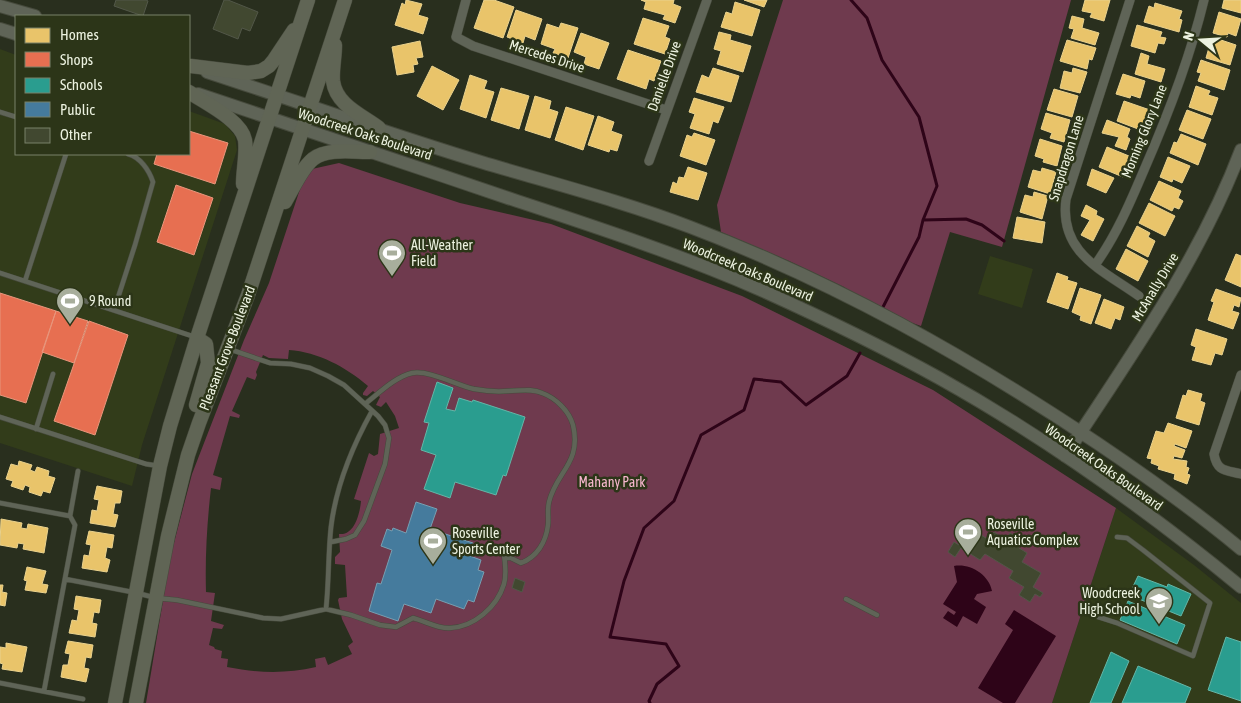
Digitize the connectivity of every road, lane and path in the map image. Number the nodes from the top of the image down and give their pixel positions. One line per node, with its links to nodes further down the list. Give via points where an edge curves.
1 (308, 0): 9 (main road, Pleasant Grove Boulevard)
2 (345, 0): 10 (main road, Pleasant Grove Boulevard)
3 (466, 0): 18 (street, Mercedes Drive, via 456,36 465,41)
4 (707, 0): 18 (street, Danielle Drive)
5 (1130, 0): 31 (street, Snapdragon Lane, via 1064,212 1069,236 1080,253)
6 (1204, 0): 31 (street, Morning Glory Lane, via 1190,49 1152,152 1113,237)
7 (0, 6): 8 (main road)
8 (32, 15)
9 (302, 19): 13 (main road, via 274,60 261,71 248,73); 16 (main road, Pleasant Grove Boulevard)
10 (337, 22): 17 (main road, Pleasant Grove Boulevard); 22 (main road, via 335,88 345,104)
11 (0, 29): 12 (main road)
12 (15, 34)
13 (190, 66): 16 (main road, Woodcreek Oaks Boulevard)
14 (190, 91): 21 (main road, Woodcreek Oaks Boulevard)
15 (190, 92): 29 (main road, via 233,120 245,139)
16 (277, 95): 17 (main road, Woodcreek Oaks Boulevard); 21 (main road, Pleasant Grove Boulevard)
17 (310, 106): 22 (main road, Woodcreek Oaks Boulevard); 23 (main road, Pleasant Grove Boulevard)
18 (666, 110): 28 (street, Danielle Drive)
19 (0, 112): 20 (lane)
20 (15, 117)
21 (269, 118): 23 (main road, Woodcreek Oaks Boulevard); 29 (main road, Pleasant Grove Boulevard)
22 (379, 128): 44 (main road, Woodcreek Oaks Boulevard, via 653,214 770,260 903,324)
23 (303, 129): 25 (main road, Woodcreek Oaks Boulevard); 30 (main road, Pleasant Grove Boulevard)
24 (1241, 150): 44 (main road, McAnally Drive, via 1175,285)
25 (370, 152): 30 (main road, via 328,153 315,158 308,164); 46 (main road, Woodcreek Oaks Boulevard, via 603,229 759,289 940,378)
26 (66, 155): 33 (lane)
27 (132, 155): 35 (lane, via 150,172 153,182)
28 (649, 161)
29 (242, 202): 36 (main road, Pleasant Grove Boulevard)
30 (272, 224): 37 (main road, Pleasant Grove Boulevard)
31 (1095, 265): 34 (street, Snapdragon Lane)
32 (0, 273): 33 (lane)
33 (25, 281): 35 (lane)
34 (1139, 296)
35 (114, 310): 36 (lane)
36 (197, 338): 45 (main road, via 206,344 208,363 194,414); 47 (main road, Pleasant Grove Boulevard)
37 (228, 348): 40 (lane, via 270,363 310,368 344,385); 45 (main road, Pleasant Grove Boulevard)
38 (53, 374): 43 (lane)
39 (1241, 375): 49 (street, via 1214,454 1215,463 1222,469)
40 (365, 404): 41 (lane); 56 (lane, via 400,377 422,373 473,388 536,391 561,405 572,422 574,453 549,500 548,527 539,550 528,560 521,563)
41 (372, 411): 53 (lane, via 343,477 335,503); 53 (lane, via 385,426 389,438 385,464 369,511 355,535)
42 (0, 417): 43 (lane)
43 (36, 429): 47 (lane)
44 (1081, 432): 46 (main road, McAnally Drive); 54 (main road, Woodcreek Oaks Boulevard, via 1167,491)
45 (188, 455): 60 (main road, Pleasant Grove Boulevard)
46 (1065, 456): 58 (main road, Woodcreek Oaks Boulevard)
47 (160, 466): 59 (main road, Pleasant Grove Boulevard)
48 (78, 471): 51 (lane)
49 (1241, 474)
50 (0, 503): 51 (lane)
51 (70, 516): 57 (lane, via 75,525)
52 (1117, 537): 64 (lane, via 1127,538 1144,550 1210,603 1196,648 1193,656 1117,623)
53 (331, 542): 62 (lane)
54 (1241, 548)
55 (503, 549): 56 (lane)
56 (505, 558): 62 (lane, via 506,576 499,595 488,610 465,626 439,627 413,618 396,626)
57 (65, 579): 59 (lane); 66 (lane)
58 (1241, 587)
59 (137, 593): 60 (lane); 68 (main road, Pleasant Grove Boulevard)
60 (156, 598): 62 (lane, via 263,618 281,619); 69 (main road, Pleasant Grove Boulevard)
61 (846, 599): 63 (lane)
62 (326, 609)
63 (877, 616)
64 (1092, 616)
65 (0, 683): 66 (lane)
66 (44, 691): 67 (lane)
67 (83, 698)
68 (115, 703)
69 (136, 703)

